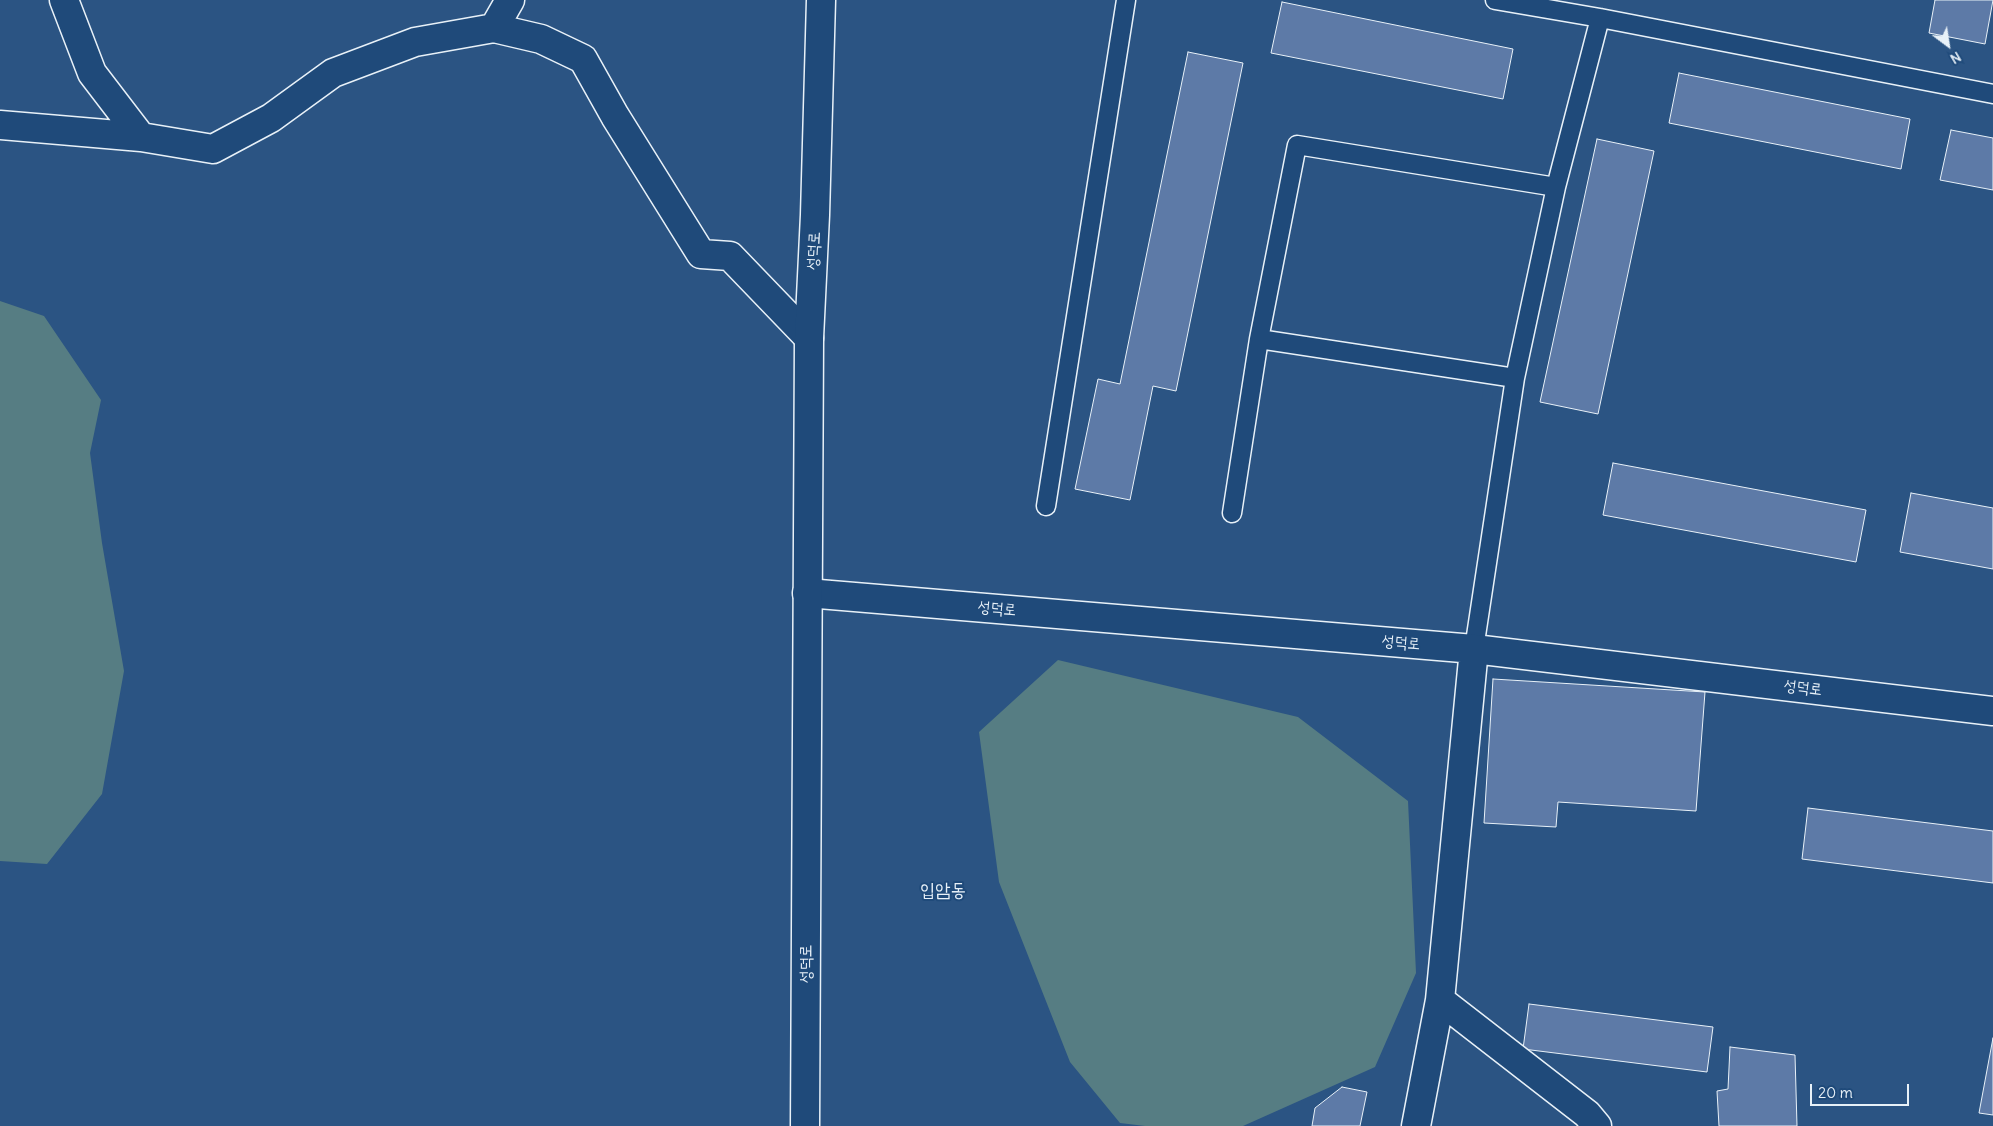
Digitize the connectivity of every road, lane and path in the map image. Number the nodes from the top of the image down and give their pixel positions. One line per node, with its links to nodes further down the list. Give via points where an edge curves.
1 (64, 0): 10 (street, via 92,73)
2 (510, 0): 7 (street)
3 (821, 0): 12 (street, 성덕로)
4 (1126, 0): 15 (lane)
5 (1495, 0): 6 (lane)
6 (1600, 18): 8 (lane); 11 (lane)
7 (494, 28): 10 (street, via 415,42 333,73 271,118 214,149); 12 (street, via 541,39 583,59 701,254 730,256)
8 (1993, 94)
9 (0, 125): 10 (street)
10 (141, 137)
11 (1556, 187): 13 (lane, via 1297,145); 14 (lane)
12 (809, 338): 17 (street, 성덕로)
13 (1259, 339): 14 (lane); 16 (lane)
14 (1515, 378): 18 (lane)
15 (1046, 506)
16 (1232, 513)
17 (807, 593): 18 (street, 성덕로); 21 (street, 성덕로)
18 (1474, 650): 19 (street, 성덕로); 20 (street)
19 (1993, 711)
20 (1440, 1000): 22 (street); 23 (street, via 1587,1114)
21 (805, 1126)
22 (1416, 1126)
23 (1597, 1126)

